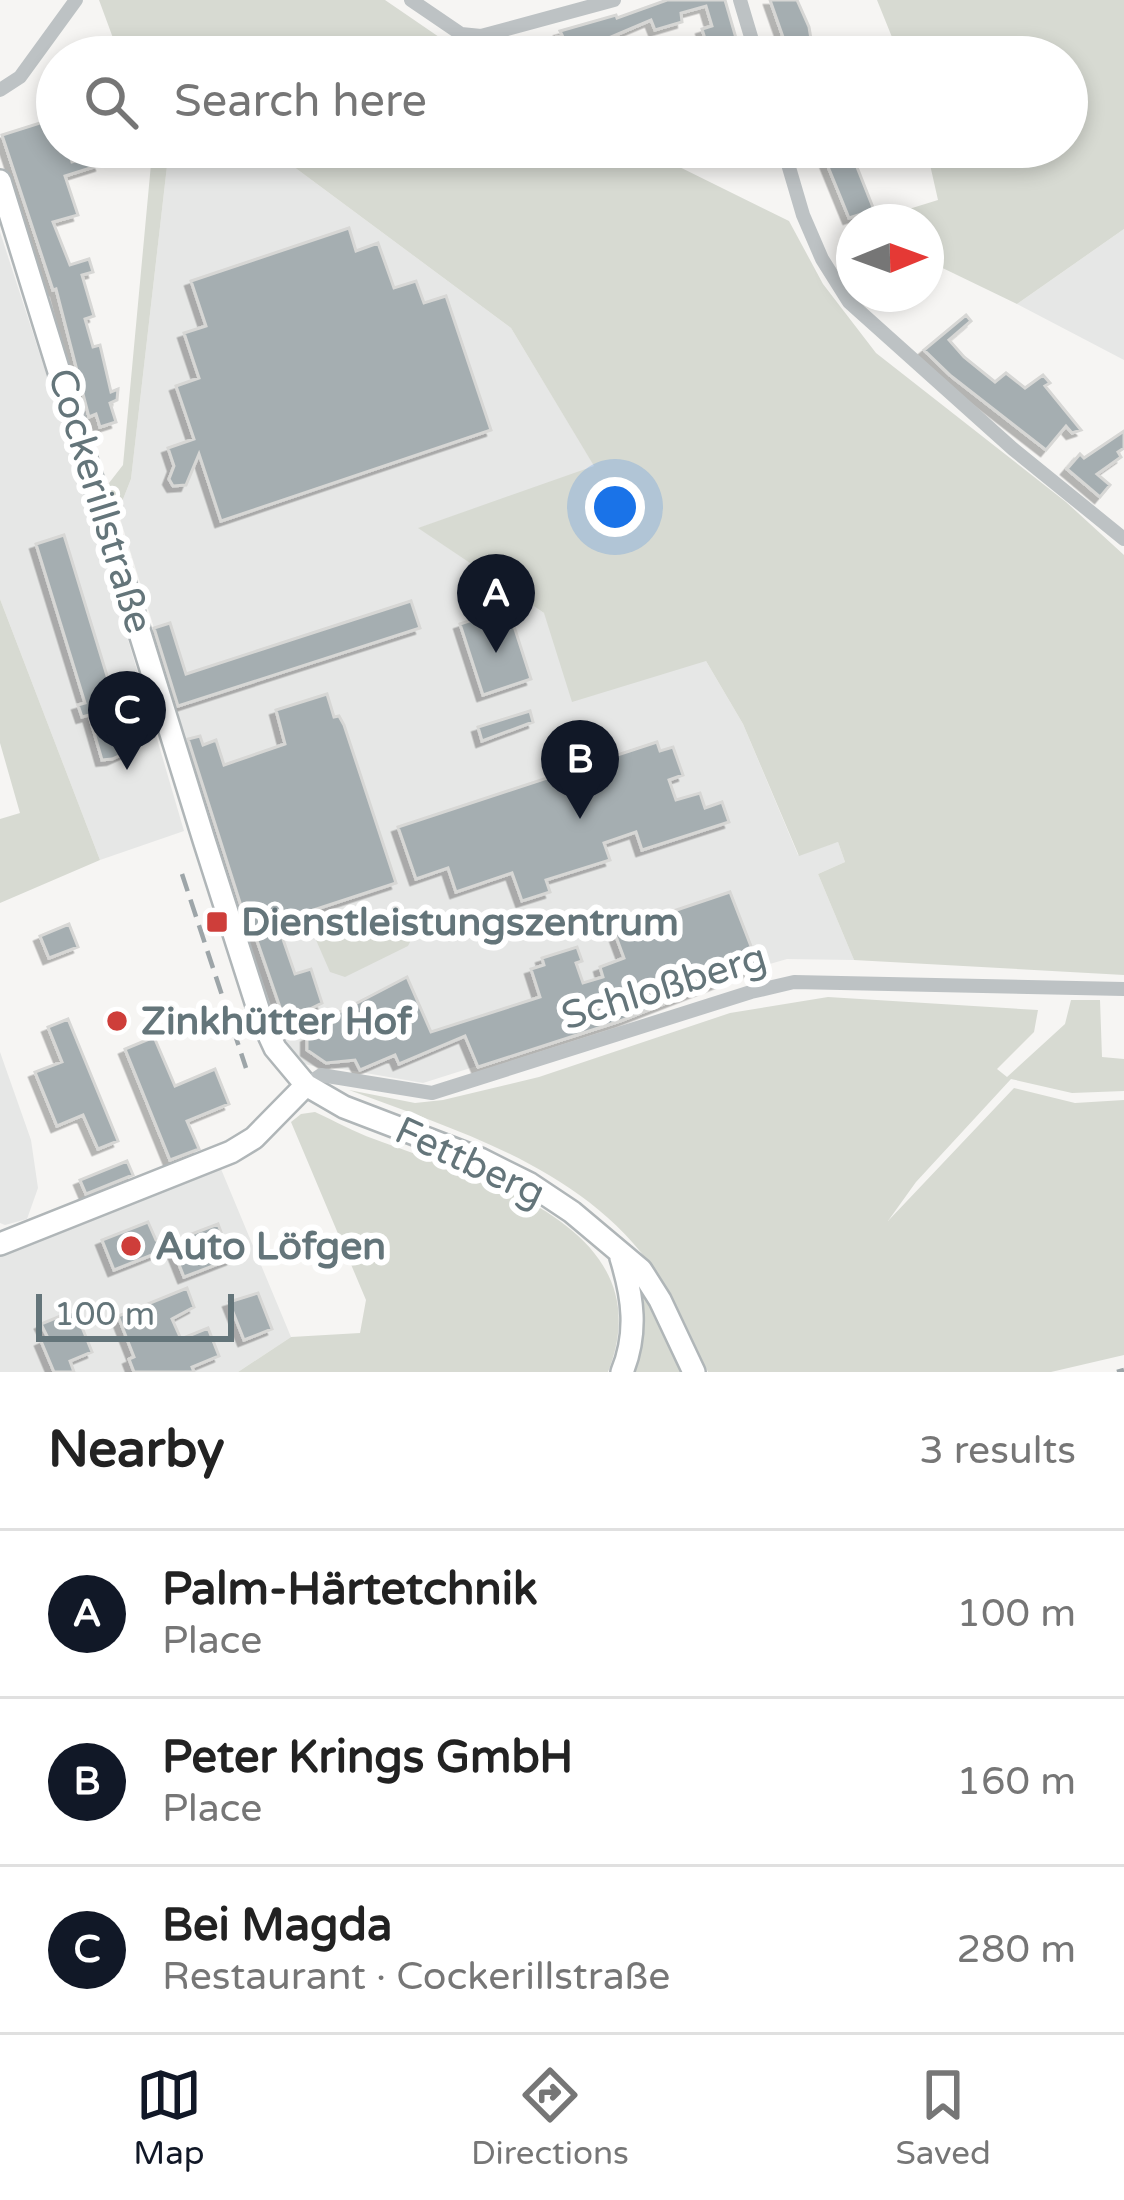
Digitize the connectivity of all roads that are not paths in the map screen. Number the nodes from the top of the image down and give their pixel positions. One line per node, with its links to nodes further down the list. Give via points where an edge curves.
1 (76, 0): 6 (street)
2 (411, 0): 5 (street, via 461,34 481,36)
3 (614, 0): 5 (street)
4 (740, 0): 7 (street)
5 (592, 3)
6 (50, 36)
7 (751, 36)
8 (36, 55): 9 (street)
9 (0, 90)
10 (789, 168): 12 (street, via 822,259 849,302)
11 (2, 192): 14 (main road, Cockerillstraße, via 248,979 275,1048)
12 (1124, 539)
13 (1124, 989): 14 (street, Schloßberg, via 794,982 432,1094 321,1075)
14 (306, 1085): 15 (main road, via 231,1152); 16 (main road, Fettberg, via 530,1184)
15 (1, 1242)
16 (621, 1258): 17 (main road, via 633,1307); 18 (main road, Fettberg, via 660,1300)
17 (622, 1372)
18 (694, 1372)

